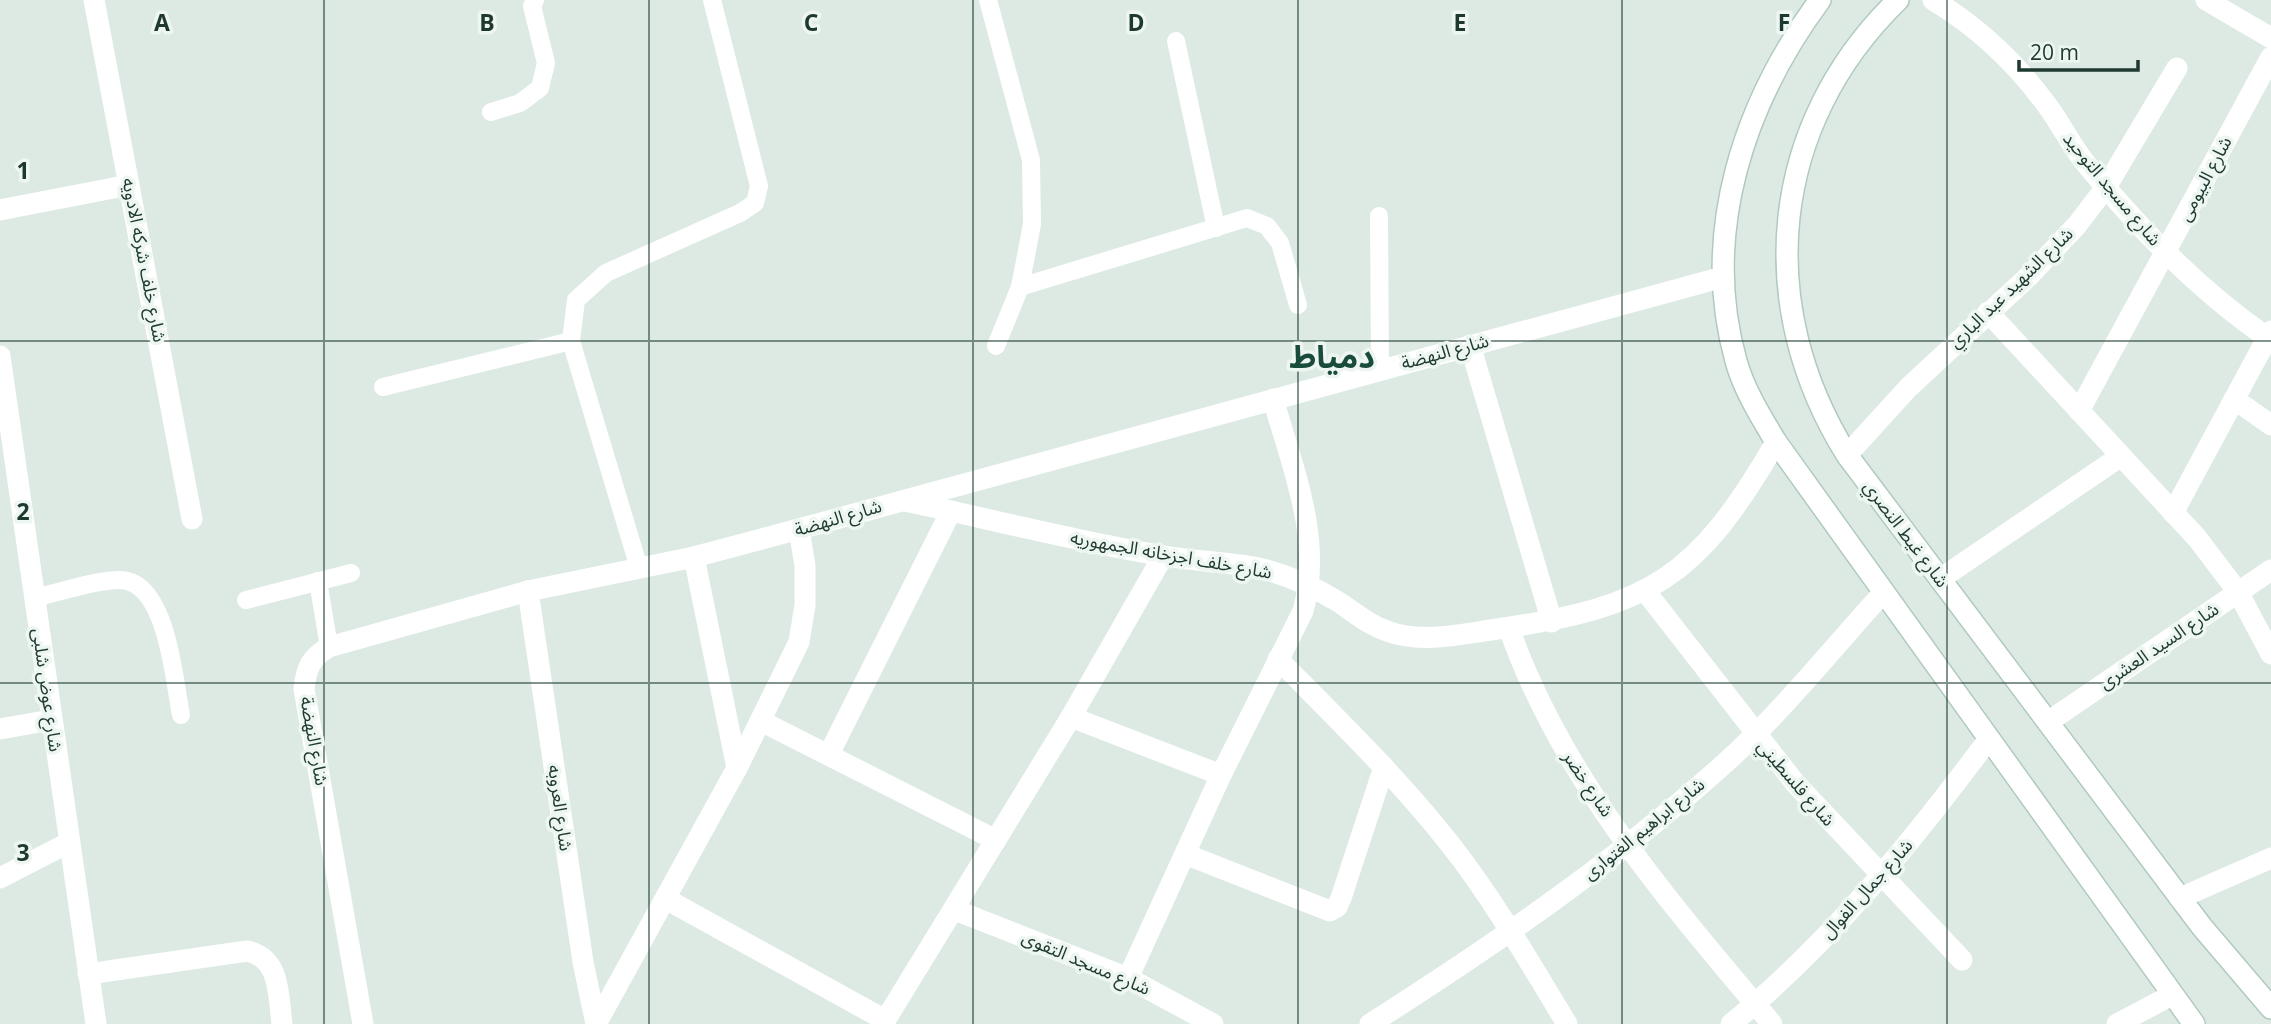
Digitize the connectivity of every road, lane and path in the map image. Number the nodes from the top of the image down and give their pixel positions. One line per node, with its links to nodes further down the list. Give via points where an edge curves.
1 (94, 0): 14 (street, شارع خلف شركه الادويه)
2 (535, 0): 13 (lane, via 532,6 546,62 540,88 520,103)
3 (712, 0): 25 (lane, via 759,186 755,203 606,273 576,300)
4 (988, 0): 21 (lane, via 1031,160 1032,224)
5 (1820, 0): 20 (street, via 1774,69 1745,138 1724,233)
6 (1898, 0): 36 (street, شارع غيط النصري, via 1847,60 1822,102 1792,194 1786,243 1787,291 1801,360 1818,404)
7 (1933, 0): 15 (street, شارع مسجد التوحيد, via 1974,28 2018,70)
8 (2206, 0): 9 (street)
9 (2271, 38)
10 (1176, 41): 18 (lane)
11 (2271, 57): 19 (street, شارع البيومى)
12 (2177, 68): 15 (street, شارع الشهيد عبد الباري)
13 (491, 112)
14 (130, 185): 16 (street); 41 (street, شارع خلف شركه الادويه)
15 (2106, 187): 19 (street, شارع مسجد التوحيد); 23 (street, شارع الشهيد عبد الباري, via 2046,260)
16 (0, 210)
17 (1379, 216): 29 (lane)
18 (1216, 228): 21 (lane); 22 (lane, via 1248,218 1267,226 1280,243)
19 (2165, 253): 24 (street, شارع مسجد التوحيد, via 2197,283); 33 (street, شارع البيومى)
20 (1723, 276): 27 (street, شارع النهضة); 35 (street, via 1726,321 1736,364)
21 (1020, 287): 26 (lane)
22 (1298, 305)
23 (1988, 313): 33 (street); 36 (street, شارع الشهيد عبد الباري, via 1908,388)
24 (2270, 336): 32 (street)
25 (571, 341): 30 (lane); 45 (lane)
26 (996, 345)
27 (1470, 345): 29 (street, شارع النهضة); 57 (street)
28 (0, 356): 55 (street, شارع عوض شلبى)
29 (1380, 370): 31 (street, شارع النهضة)
30 (383, 387)
31 (1273, 399): 38 (street, شارع النهضة); 50 (street, via 1309,535)
32 (2234, 399): 34 (street); 40 (street)
33 (2079, 411): 37 (street)
34 (2271, 425)
35 (1776, 442): 52 (street, شارع خلف اجزخانه الجمهوريه, via 1718,531 1684,566); 54 (street)
36 (1847, 455): 48 (street, شارع غيط النصري)
37 (2121, 456): 40 (street); 48 (street)
38 (898, 500): 39 (street, شارع خلف اجزخانه الجمهوريه); 42 (street, شارع النهضة)
39 (951, 511): 43 (street, شارع خلف اجزخانه الجمهوريه); 70 (street)
40 (2173, 513): 53 (street)
41 (192, 519)
42 (799, 529): 44 (street, شارع النهضة); 65 (street, via 805,592 799,642)
43 (1163, 556): 50 (street, شارع خلف اجزخانه الجمهوريه, via 1254,568); 63 (street)
44 (694, 557): 45 (street, شارع النهضة); 72 (street)
45 (639, 568): 51 (street, شارع النهضة)
46 (2271, 570): 53 (street, شارع السيد العشرى)
47 (351, 573): 49 (lane)
48 (1940, 579): 66 (street, شارع غيط النصري)
49 (318, 581): 56 (lane); 60 (lane)
50 (1310, 586): 58 (street, شارع خلف اجزخانه الجمهوريه, via 1388,632 1450,636); 61 (street, via 1303,611)
51 (528, 592): 60 (street, شارع النهضة); 96 (street, شارع العروبه)
52 (1646, 592): 57 (street, شارع خلف اجزخانه الجمهوريه); 68 (street, شارع فلسطيني)
53 (2238, 592): 59 (street); 66 (street, شارع السيد العشرى)
54 (1883, 593): 68 (street, شارع ابراهيم الغتوارى); 69 (street)
55 (34, 598): 62 (lane, via 120,579 144,589 159,609); 64 (street, شارع عوض شلبى)
56 (246, 600)
57 (1552, 621): 58 (street, شارع خلف اجزخانه الجمهوريه)
58 (1509, 628): 76 (street, شارع خضر, via 1559,743)
59 (2269, 645)
60 (329, 647): 95 (street, شارع النهضة, via 311,661 304,689)
61 (1278, 659): 71 (street); 73 (street)
62 (181, 715)
63 (1072, 717): 73 (street); 74 (street)
64 (51, 720): 67 (street); 75 (street, شارع عوض شلبى)
65 (761, 721): 70 (street); 72 (street)
66 (2048, 722): 81 (street, شارع غيط النصري)
67 (0, 729)
68 (1755, 735): 76 (street, شارع ابراهيم الغتوارى); 79 (street, شارع فلسطيني)
69 (1989, 740): 79 (street, شارع جمال الفوال); 88 (street)
70 (829, 754): 74 (street)
71 (1384, 766): 77 (street, via 1341,898 1330,911); 84 (street, via 1451,846)
72 (737, 768): 82 (street)
73 (1221, 775): 77 (street)
74 (996, 840): 83 (street)
75 (68, 843): 80 (street); 86 (street, شارع عوض شلبى)
76 (1628, 845): 84 (street, شارع ابراهيم الغتوارى); 89 (street, شارع خضر)
77 (1185, 854): 87 (street)
78 (2271, 858): 81 (street)
79 (1880, 877): 85 (street, شارع فلسطيني); 89 (street, شارع جمال الفوال)
80 (0, 878)
81 (2180, 898): 90 (street, شارع غيط النصري)
82 (666, 899): 91 (street); 96 (street)
83 (955, 910): 87 (street, شارع مسجد التقوى); 91 (street)
84 (1511, 933): 92 (street, شارع ابراهيم الغتوارى); 98 (street)
85 (1962, 960)
86 (88, 974): 93 (street, شارع عوض شلبى); 94 (street, via 247,951 261,954 271,964)
87 (1128, 978): 97 (street, شارع مسجد التقوى)
88 (2172, 995): 101 (street); 102 (street)
89 (1755, 1004): 99 (street, شارع جمال الفوال); 100 (street, شارع خضر)
90 (2271, 1008)
91 (884, 1022)
92 (1373, 1023)
93 (96, 1024)
94 (282, 1024)
95 (363, 1024)
96 (596, 1024)
97 (1213, 1024)
98 (1567, 1024)
99 (1731, 1024)
100 (1772, 1024)
101 (2118, 1024)
102 (2194, 1024)

